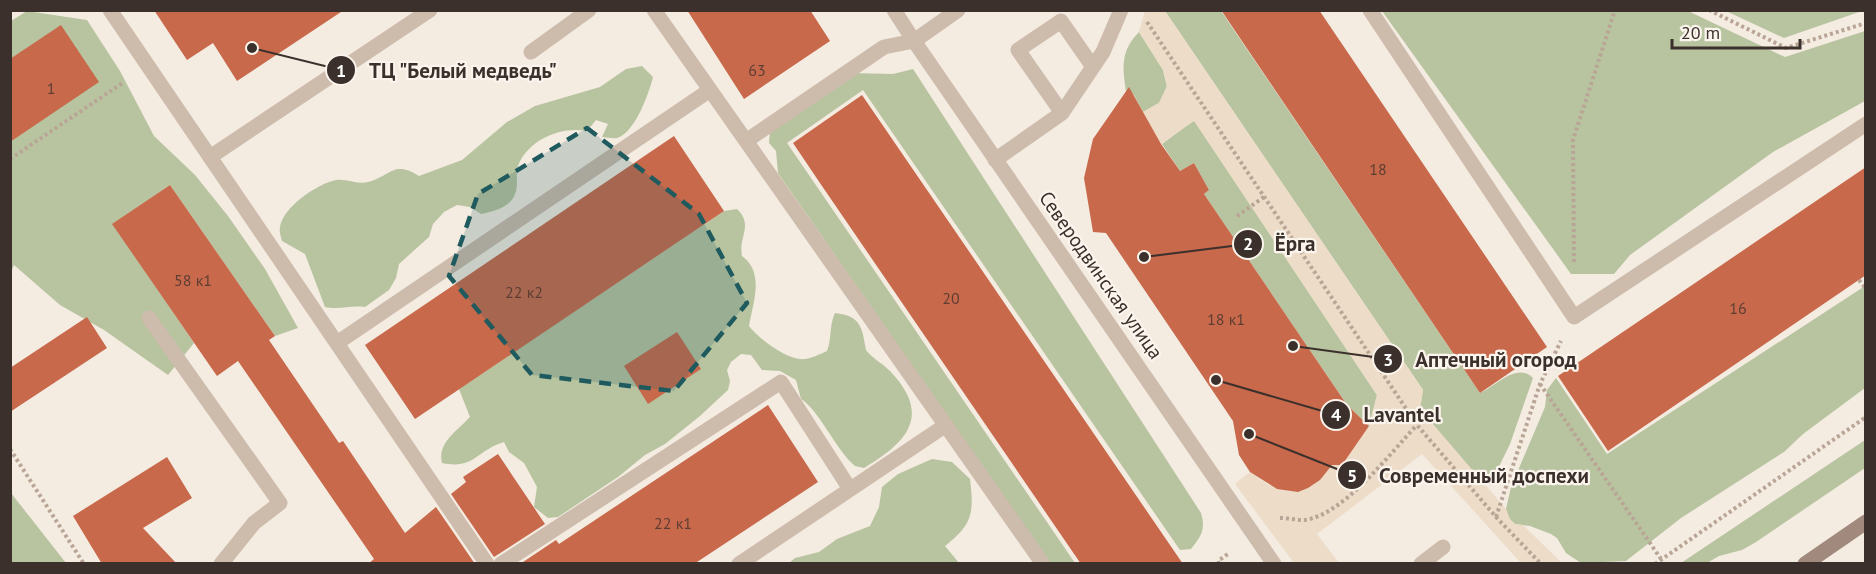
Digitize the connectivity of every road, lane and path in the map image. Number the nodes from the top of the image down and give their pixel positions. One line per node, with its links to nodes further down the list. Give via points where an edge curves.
1 (110, 10): 14 (street)
2 (430, 10): 20 (street)
3 (589, 10): 13 (street)
4 (654, 10): 16 (street)
5 (894, 10): 12 (street, Северодвинская улица)
6 (958, 10): 12 (street)
7 (1121, 10): 15 (street, via 1113,35)
8 (1370, 10): 18 (street, via 1574,317)
9 (1709, 10): 11 (path, via 1786,48)
10 (1146, 20): 23 (path)
11 (1866, 23)
12 (914, 41): 19 (street, via 884,47); 22 (street, Северодвинская улица)
13 (531, 52)
14 (148, 66): 20 (street); 21 (path)
15 (1093, 67): 17 (street); 17 (street, via 1061,21 1018,50)
16 (710, 90): 19 (street); 28 (street)
17 (1062, 113): 22 (street)
18 (1866, 124)
19 (746, 141): 31 (street)
20 (210, 158): 28 (street)
21 (10, 159)
22 (995, 160): 45 (street, Северодвинская улица)
23 (1264, 197): 24 (path); 32 (path)
24 (1237, 216)
25 (1858, 280): 26 (path)
26 (1866, 289)
27 (149, 318): 40 (street, via 280,503 254,523)
28 (337, 344): 41 (street)
29 (1540, 384): 38 (path)
30 (1866, 417): 38 (path)
31 (946, 425): 34 (street); 44 (street)
32 (1417, 425): 35 (path, via 1366,479 1325,512 1305,520); 47 (path)
33 (10, 449): 39 (path)
34 (850, 489): 42 (street, via 781,382); 43 (street)
35 (1280, 518)
36 (1866, 522): 49 (main road)
37 (1443, 547): 46 (street)
38 (1661, 560): 48 (path)
39 (84, 564)
40 (221, 564)
41 (487, 564)
42 (501, 564)
43 (739, 564)
44 (1043, 564)
45 (1274, 564)
46 (1421, 564)
47 (1541, 564)
48 (1655, 564)
49 (1805, 564)

